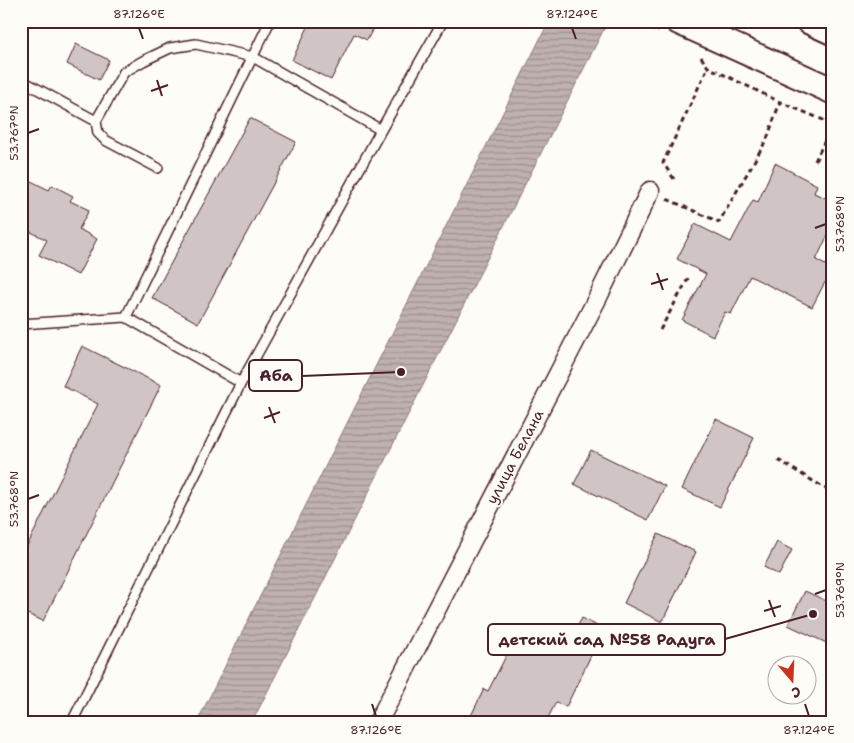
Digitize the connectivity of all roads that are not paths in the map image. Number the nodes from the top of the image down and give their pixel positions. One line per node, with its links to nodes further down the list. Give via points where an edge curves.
1 (270, 21): 6 (lane)
2 (443, 21): 10 (lane)
3 (809, 21): 5 (main road)
4 (668, 27): 8 (main road)
5 (833, 32)
6 (253, 57): 9 (lane, via 196,44 170,48 124,72); 10 (lane); 13 (lane)
7 (21, 80): 9 (lane)
8 (833, 90)
9 (96, 120): 11 (lane, via 98,133 105,140)
10 (380, 130): 15 (lane)
11 (158, 168)
12 (650, 192): 17 (street, улица Белана)
13 (126, 317): 14 (lane); 15 (lane)
14 (21, 324)
15 (241, 383): 16 (lane)
16 (72, 722)
17 (378, 722)

